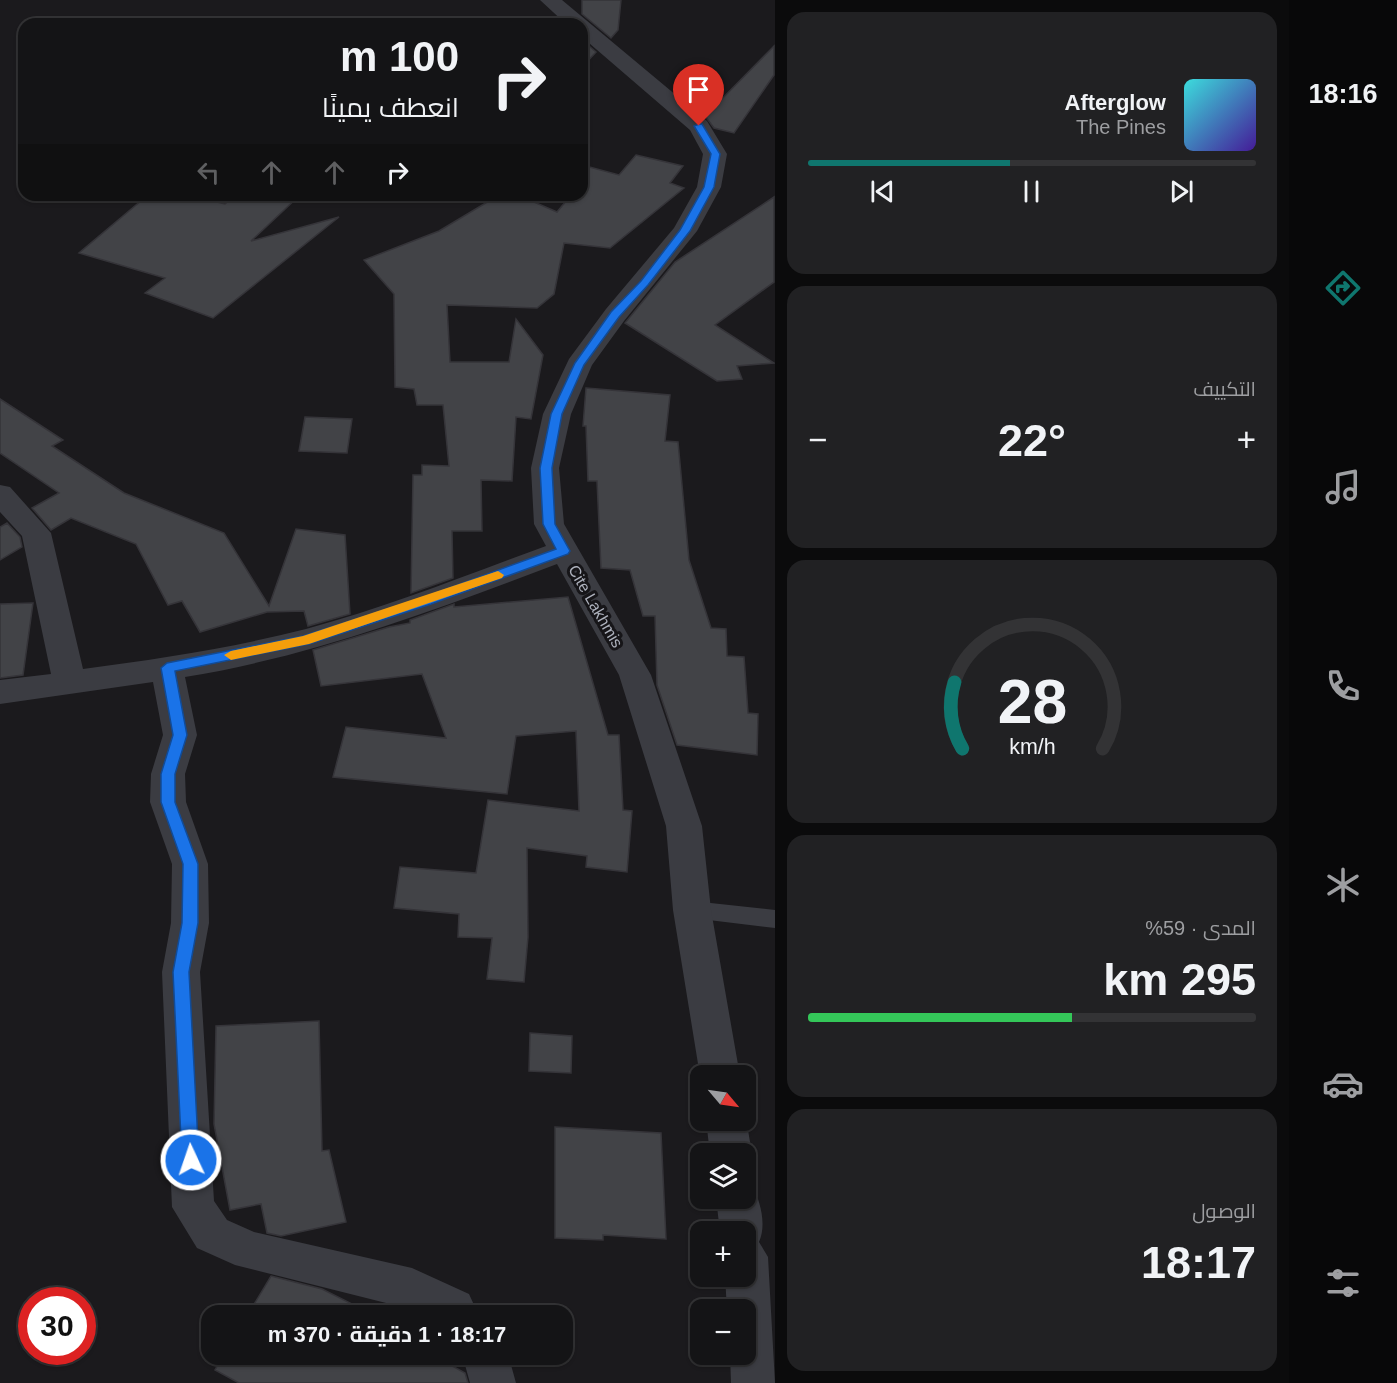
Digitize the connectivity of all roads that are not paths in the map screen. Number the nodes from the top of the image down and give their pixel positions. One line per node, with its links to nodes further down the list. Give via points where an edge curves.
1 (550, 0): 2 (street, Cite Lakhmis)
2 (573, 18)
3 (588, 30): 5 (street, Cite Lakhmis, via 699,126 715,154 709,187 685,231 579,365 556,414 546,468 549,524)
4 (0, 494): 7 (street, via 36,533)
5 (563, 551): 6 (street, via 305,640); 9 (street, Cite Lakhmis, via 635,675 684,826)
6 (167, 668): 7 (street); 13 (street, via 180,735 168,774 168,802 190,864 190,923 181,972 193,1207 212,1234 250,1251 412,1289)
7 (69, 682): 8 (street)
8 (0, 692)
9 (692, 910): 10 (lane); 11 (street, Cite Lakhmis)
10 (774, 920)
11 (718, 1065)
12 (748, 1287): 16 (street)
13 (445, 1305)
14 (488, 1365): 15 (street)
15 (493, 1383)
16 (754, 1383)

